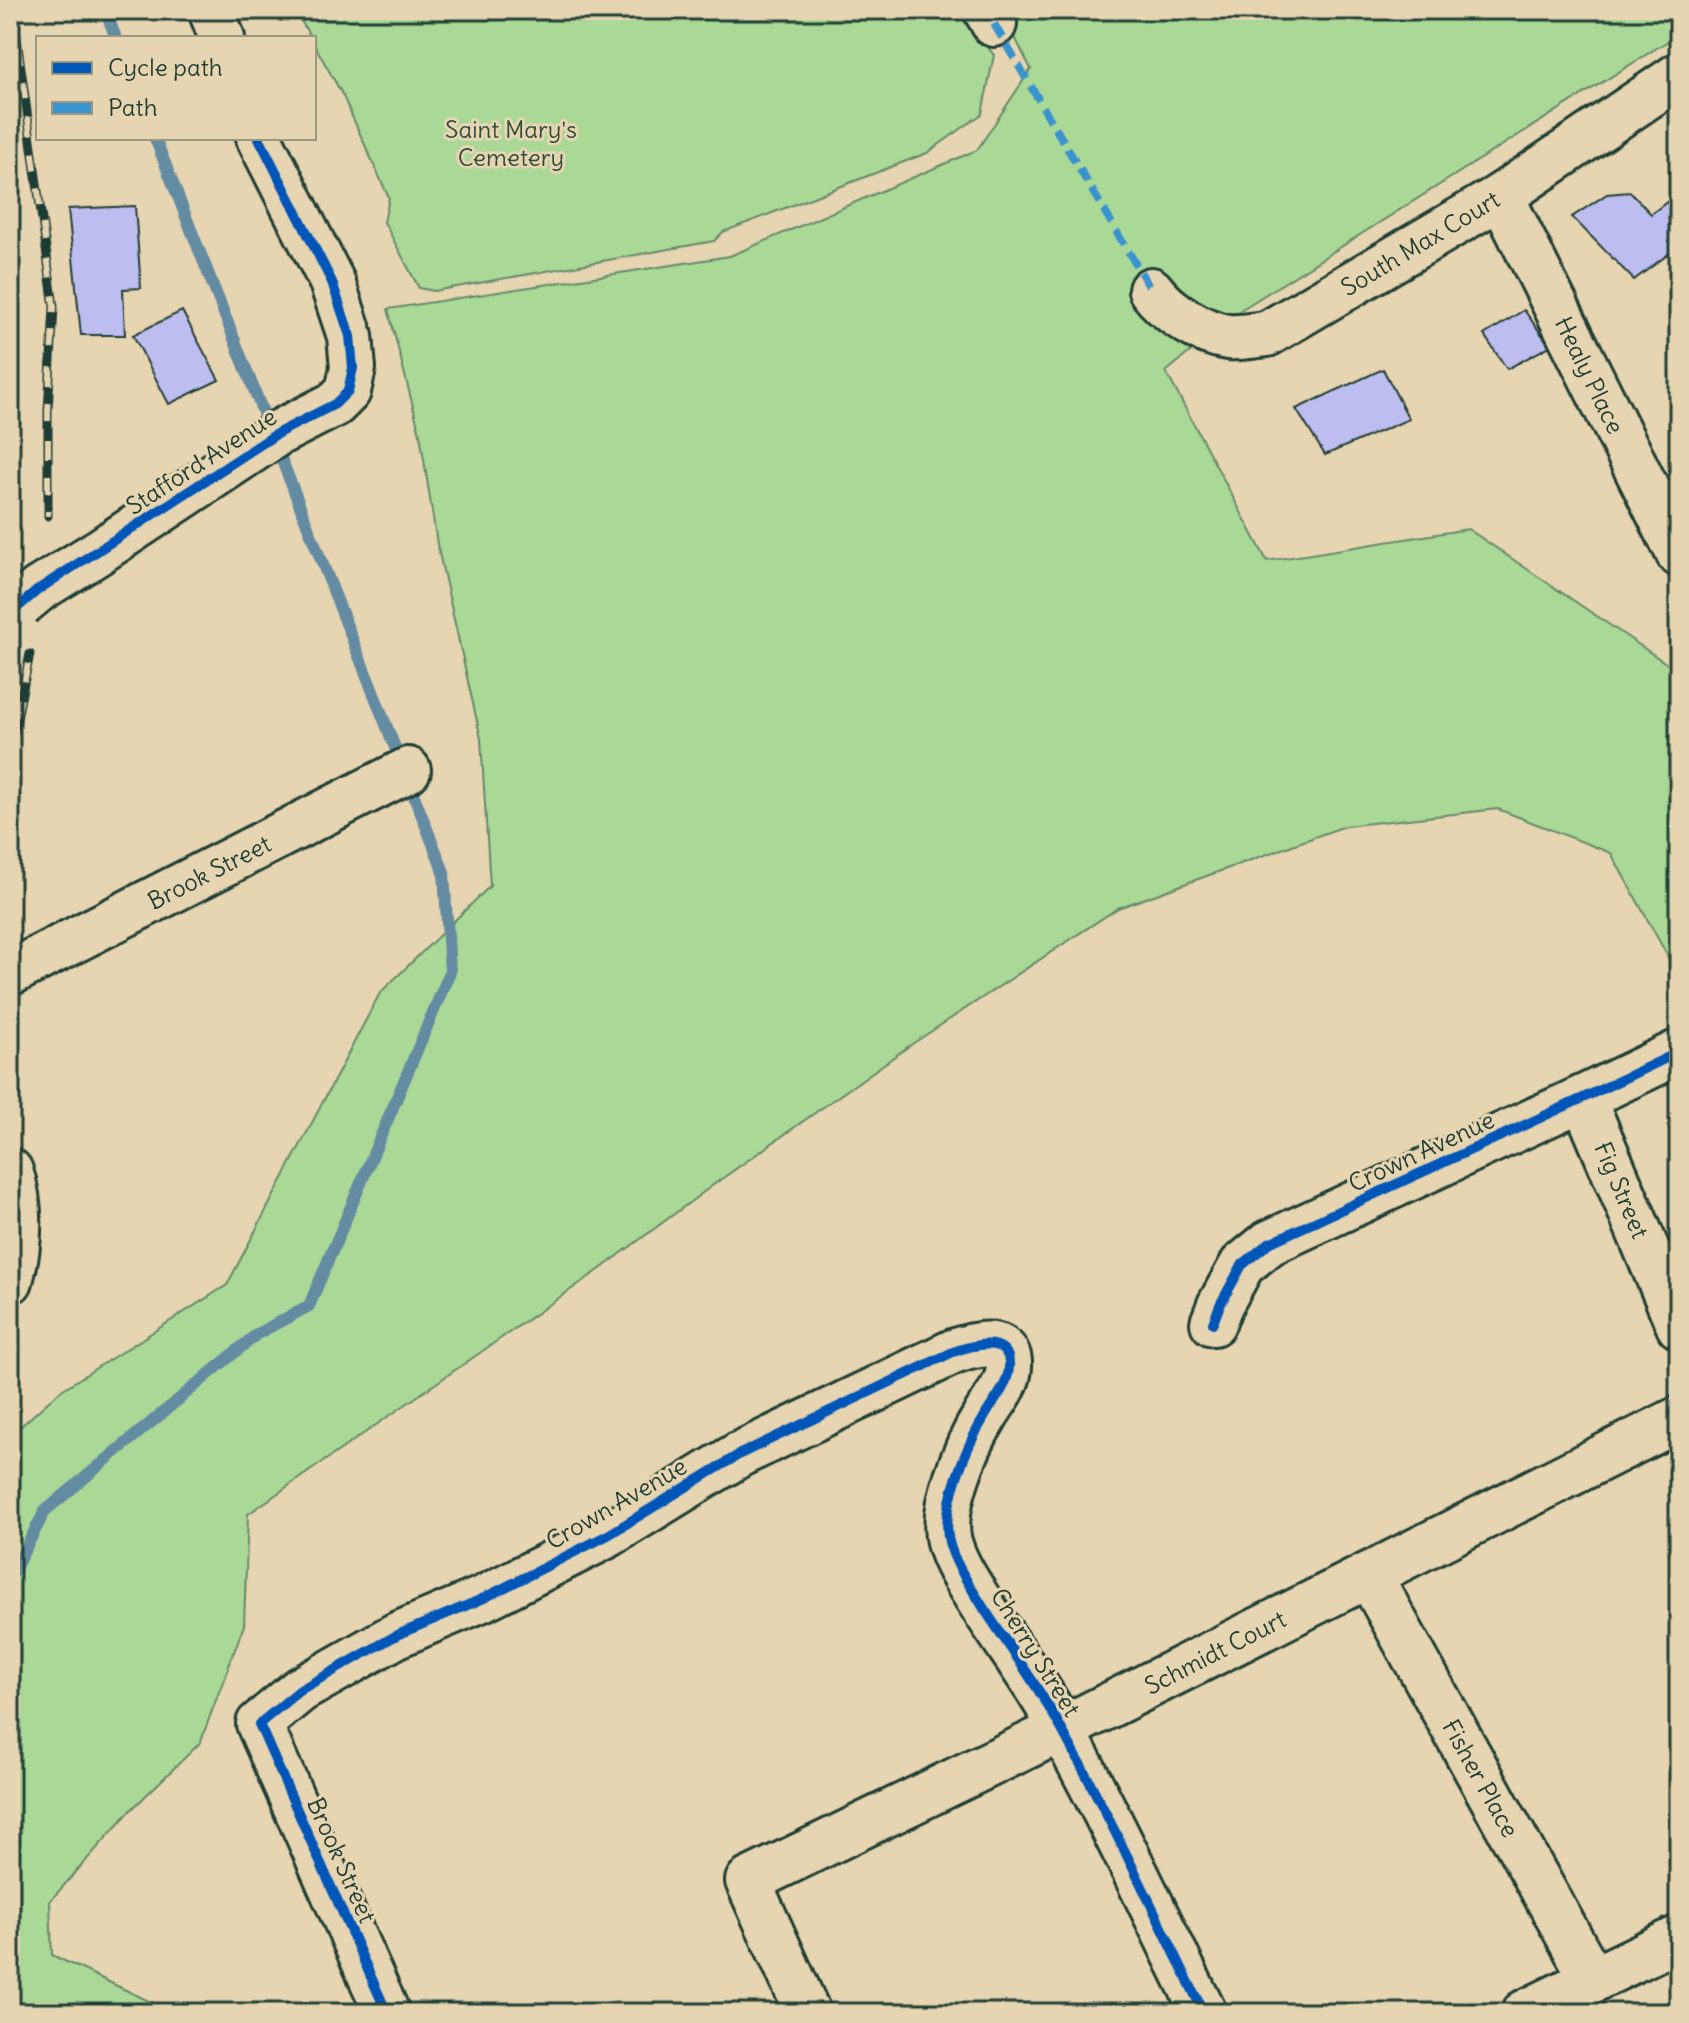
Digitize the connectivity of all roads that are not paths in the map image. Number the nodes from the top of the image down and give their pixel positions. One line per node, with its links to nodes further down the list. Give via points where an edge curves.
1 (211, 10): 2 (street)
2 (221, 36)
3 (1679, 75): 5 (street, South Max Court)
4 (260, 140): 8 (street, Stafford Avenue, bridge, via 332,282 350,336 353,368 348,391)
5 (1501, 196): 6 (street, South Max Court, via 1267,334 1228,337 1201,327 1160,302); 7 (street, Healy Place)
6 (1151, 290)
7 (1679, 554)
8 (13, 610)
9 (408, 770): 10 (street, Brook Street)
10 (10, 973)
11 (1679, 1052): 12 (street, Crown Avenue)
12 (1583, 1098): 15 (street, Crown Avenue, via 1269,1243 1242,1265); 16 (street, Fig Street)
13 (10, 1171): 14 (street, via 18,1219)
14 (10, 1281)
15 (1213, 1323)
16 (1679, 1326)
17 (1003, 1349): 20 (street, Crown Avenue, via 990,1343 953,1352 740,1454 608,1535 397,1635 300,1690); 21 (street, Cherry Street, via 1009,1357 1006,1383 970,1445 953,1492 948,1541)
18 (1679, 1419): 19 (street, Schmidt Court)
19 (1369, 1575): 21 (street, Schmidt Court); 23 (street, Fisher Place)
20 (259, 1724): 24 (street, Brook Street)
21 (1062, 1729): 25 (street, Schmidt Court, via 748,1881); 26 (street, Cherry Street)
22 (1679, 1938): 23 (street)
23 (1593, 1980): 27 (street)
24 (387, 2013)
25 (808, 2013)
26 (1204, 2013)
27 (1524, 2013)

